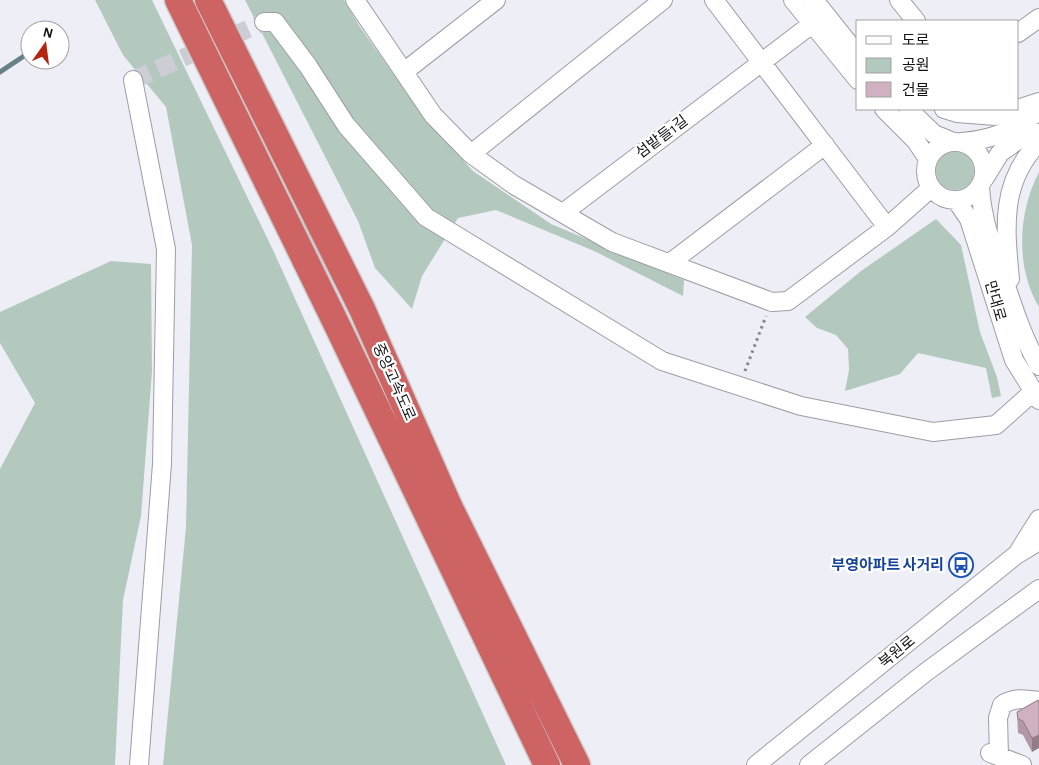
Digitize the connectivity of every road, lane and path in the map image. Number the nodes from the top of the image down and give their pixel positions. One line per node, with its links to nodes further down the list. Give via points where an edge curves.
1 (178, 0): 50 (highway, 중앙고속도로)
2 (208, 0): 51 (highway, 중앙고속도로, via 362,309 449,506)
3 (355, 0): 17 (street)
4 (496, 0): 17 (street)
5 (663, 0): 31 (street)
6 (714, 0): 16 (street)
7 (793, 0): 13 (street)
8 (814, 0): 15 (street)
9 (903, 1): 11 (street)
10 (1039, 18): 14 (street)
11 (915, 20)
12 (264, 22): 42 (street, via 275,22 346,125 426,217 662,361)
13 (812, 24): 16 (street, 섬밭들1길); 18 (street)
14 (1019, 32)
15 (856, 52)
16 (762, 62): 30 (street); 36 (street, 섬밭들1길)
17 (405, 70): 31 (street, via 433,115)
18 (856, 78)
19 (133, 80): 49 (street, via 166,249 162,464)
20 (1039, 102): 21 (street)
21 (1019, 109)
22 (885, 110): 32 (street, via 916,141)
23 (909, 110): 28 (street, 만대로, via 934,134)
24 (947, 110): 25 (street, via 996,116)
25 (1014, 110)
26 (1039, 112): 28 (street, via 999,136)
27 (1039, 125): 33 (street, via 1000,153)
28 (956, 142): 32 (street, via 938,147); 33 (street, 만대로, via 978,152 983,160)
29 (1039, 142): 40 (street, via 1027,154 1012,186 1006,214)
30 (825, 145): 37 (street); 38 (street)
31 (471, 154): 36 (street, via 514,185)
32 (928, 159): 34 (street, via 926,179)
33 (982, 183): 35 (street, via 966,198); 40 (street, 만대로, via 984,218)
34 (931, 188): 35 (street, via 938,195); 37 (street)
35 (956, 200): 43 (street, 만대로, via 969,220 1014,360)
36 (563, 213): 38 (street, via 612,242)
37 (887, 226): 39 (street, via 788,301)
38 (670, 263): 39 (street)
39 (772, 302): 42 (path)
40 (1013, 307): 41 (street, 만대로, via 1030,352)
41 (1039, 366)
42 (740, 386): 43 (street, via 801,406 933,432 996,425)
43 (1036, 396)
44 (1039, 519): 46 (street)
45 (1039, 541): 46 (street, 북원로)
46 (1016, 555): 52 (street, 북원로)
47 (1039, 589): 53 (street, via 926,672)
48 (1039, 700): 54 (street, via 1023,698 1008,701 1002,705 998,718 994,755)
49 (139, 765)
50 (547, 765)
51 (577, 765)
52 (756, 765)
53 (809, 765)
54 (1022, 765)

